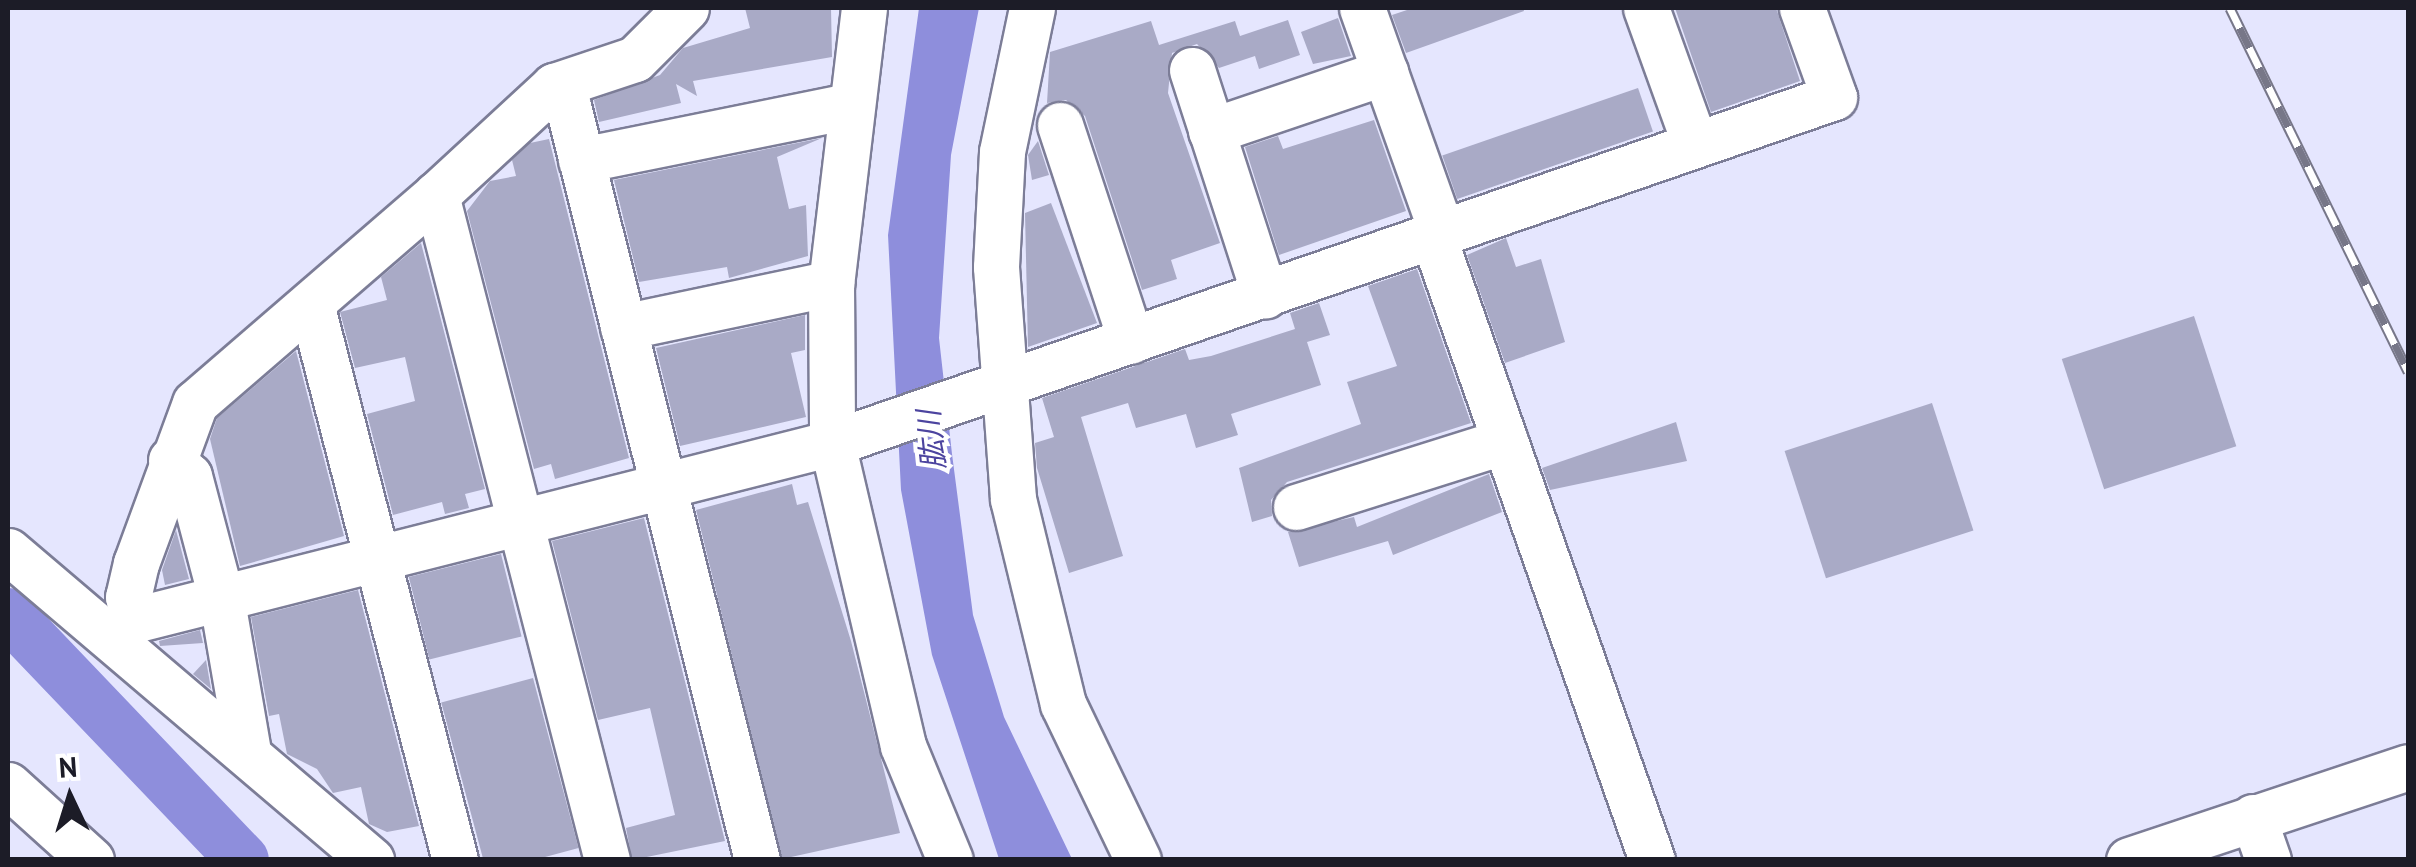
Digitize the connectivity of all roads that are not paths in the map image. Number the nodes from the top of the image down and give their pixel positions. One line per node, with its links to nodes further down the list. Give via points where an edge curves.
1 (686, 8): 9 (street, via 635,59)
2 (864, 8): 10 (street)
3 (1032, 8): 22 (street, via 1002,152)
4 (1362, 8): 8 (street)
5 (1646, 8): 13 (street)
6 (1802, 8): 13 (street, via 1834,97)
7 (1192, 70): 12 (street)
8 (1385, 72): 12 (street); 16 (street)
9 (554, 86): 14 (street); 15 (street)
10 (846, 107): 14 (street); 17 (street)
11 (1060, 124): 21 (street)
12 (1211, 131): 18 (street)
13 (1695, 144): 16 (street)
14 (582, 160): 20 (street)
15 (436, 195): 19 (street); 28 (street)
16 (1438, 238): 18 (street); 24 (street)
17 (830, 282): 20 (street); 23 (street)
18 (1265, 296): 21 (street)
19 (311, 304): 25 (street, via 195,403); 30 (street)
20 (623, 328): 26 (street)
21 (1131, 341): 22 (street)
22 (999, 385): 23 (street); 43 (street, via 1013,499 1063,704)
23 (849, 437): 26 (street); 42 (street, via 903,746)
24 (1505, 441): 27 (street); 44 (street)
25 (171, 460): 31 (street, via 189,476); 32 (street, via 128,596)
26 (663, 489): 28 (street); 41 (street)
27 (1296, 507)
28 (524, 527): 30 (street); 40 (street)
29 (8, 551): 32 (street)
30 (377, 563): 31 (street); 39 (street)
31 (222, 601): 32 (street); 33 (street)
32 (137, 641): 33 (street)
33 (248, 751): 38 (street)
34 (2408, 768): 36 (street)
35 (8, 786): 37 (street)
36 (2253, 817): 45 (street); 46 (street)
37 (91, 860)
38 (372, 860)
39 (455, 860)
40 (607, 860)
41 (757, 860)
42 (950, 860)
43 (1138, 860)
44 (1652, 860)
45 (2129, 860)
46 (2268, 860)

